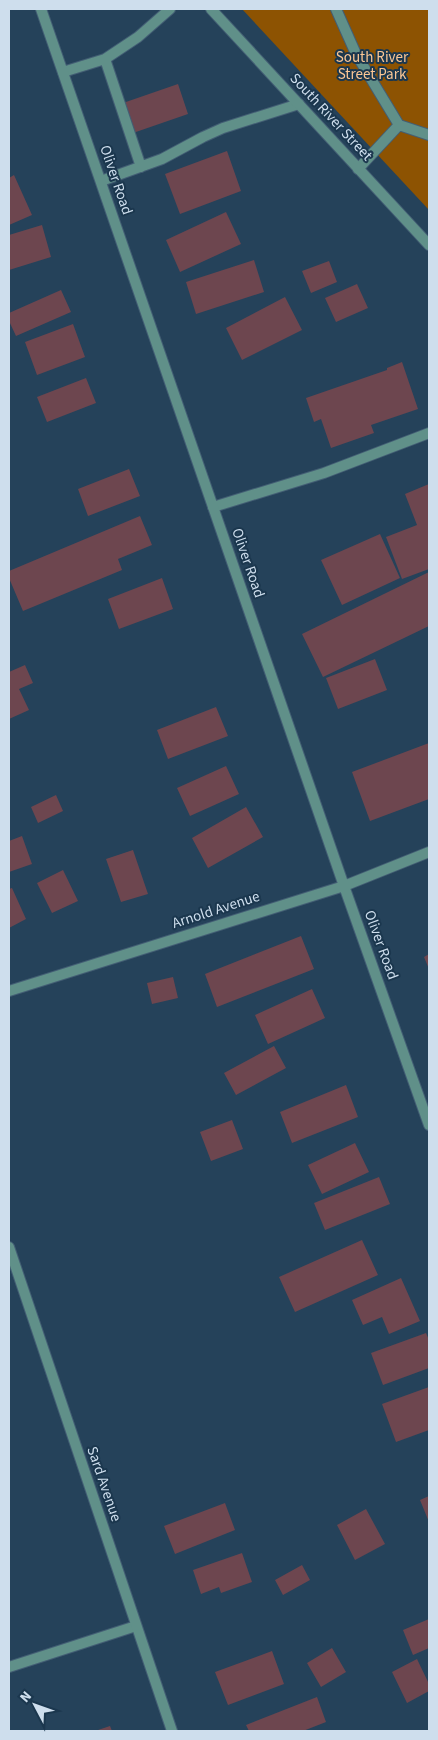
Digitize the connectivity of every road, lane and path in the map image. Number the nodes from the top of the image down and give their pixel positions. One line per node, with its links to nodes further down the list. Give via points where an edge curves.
1 (41, 9): 6 (street, Oliver Road)
2 (170, 9): 5 (street, via 138,37)
3 (211, 9): 7 (street, South River Street)
4 (336, 9): 8 (street, via 356,54)
5 (105, 59): 6 (street); 10 (street)
6 (63, 72): 12 (street, Oliver Road)
7 (298, 104): 10 (street, via 223,128); 11 (street, South River Street)
8 (399, 125): 9 (street); 11 (street)
9 (429, 135)
10 (141, 167): 12 (street)
11 (358, 169): 13 (street, South River Street)
12 (101, 182): 15 (street, Oliver Road)
13 (429, 245)
14 (429, 433): 15 (street, via 324,473)
15 (213, 507): 17 (street, Oliver Road)
16 (429, 852): 17 (street, Arnold Avenue)
17 (344, 886): 18 (street, Arnold Avenue); 19 (street, Oliver Road)
18 (9, 991)
19 (429, 1125)
20 (9, 1247): 21 (street, Sard Avenue)
21 (136, 1626): 22 (street); 23 (street, Sard Avenue)
22 (9, 1668)
23 (172, 1731)

